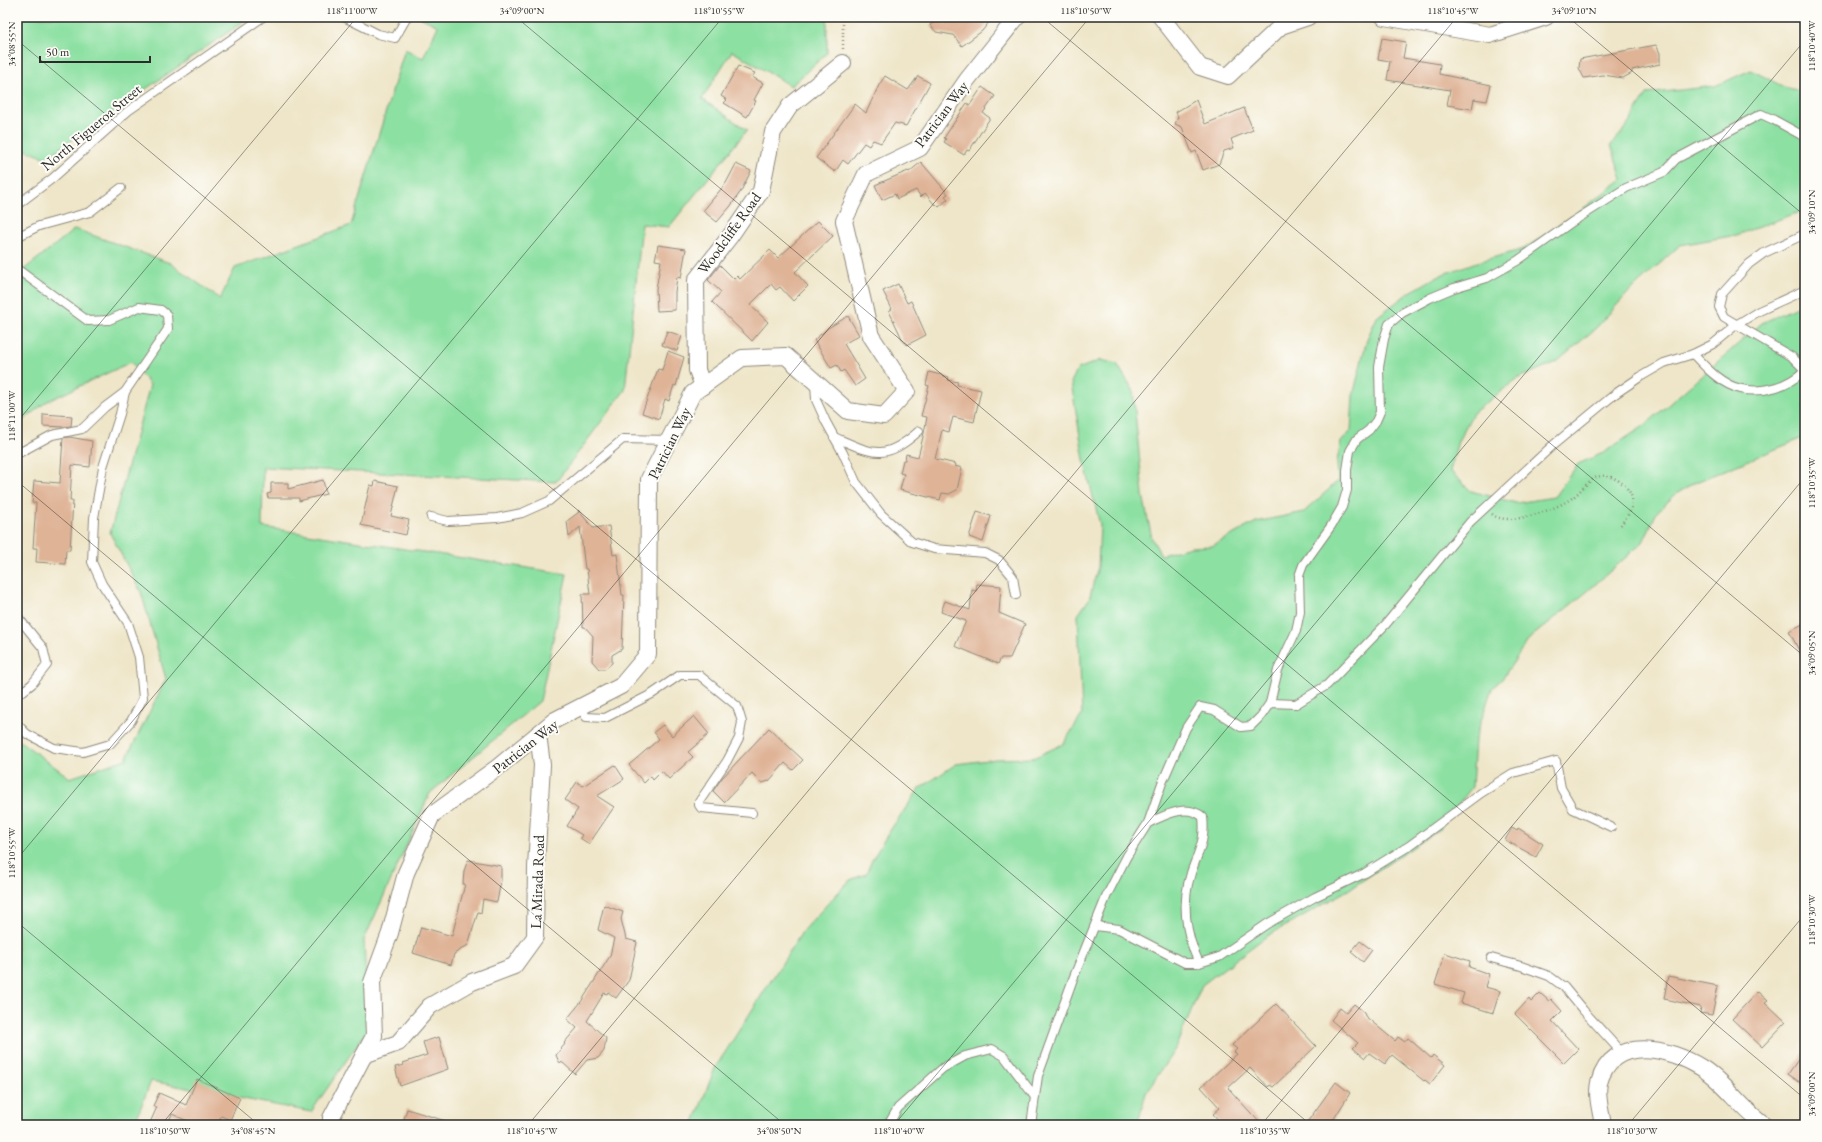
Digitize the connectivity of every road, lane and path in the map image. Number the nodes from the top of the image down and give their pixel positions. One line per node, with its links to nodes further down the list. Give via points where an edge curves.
1 (263, 17): 13 (lane, North Figueroa Street, via 128,111 53,178)
2 (344, 17): 3 (lane, via 378,34 395,38)
3 (408, 17)
4 (844, 17): 10 (path)
5 (1017, 17): 20 (street, Patrician Way, via 967,80 920,148 866,174 844,221 871,336 907,391 884,416 848,411)
6 (1161, 17): 7 (street, via 1200,67 1228,76 1281,26)
7 (1308, 17)
8 (1384, 17): 9 (street, via 1490,35)
9 (1546, 17)
10 (843, 64): 21 (street, Woodcliffe Road, via 790,106 773,132 761,191 696,280 697,370)
11 (1805, 137): 33 (lane, via 1761,114 1754,117 1676,158 1664,172 1626,188 1487,278 1430,298 1402,313 1389,324 1379,367 1380,412 1376,421 1356,440 1350,451 1347,490 1342,507 1303,565 1299,576 1300,612 1296,631 1278,670)
12 (121, 188): 15 (lane, via 90,212 39,226)
13 (17, 205)
14 (1805, 234): 18 (lane, via 1764,253 1722,294 1719,307 1724,317)
15 (17, 236)
16 (17, 269): 22 (lane, via 88,321 110,320 139,307 160,310 167,316 168,330)
17 (1805, 290): 18 (lane, via 1759,311)
18 (1736, 325): 19 (lane, via 1713,344); 19 (lane, via 1792,357 1805,370 1796,379 1777,388 1740,389 1706,368)
19 (1693, 354): 27 (lane, via 1664,363 1615,394 1552,446)
20 (815, 382): 21 (street, Patrician Way, via 786,356 742,358); 24 (lane, via 816,400)
21 (703, 386): 25 (street, Patrician Way, via 693,393)
22 (125, 392): 26 (lane, via 82,429 52,435); 35 (lane, via 103,467 94,518 92,562 102,584 128,623 139,657 143,698 131,721 110,744 83,752 54,748 27,734)
23 (919, 431): 24 (lane, via 903,445 880,453 862,449)
24 (834, 437): 30 (lane, via 856,482 881,514 912,542 934,549 985,553 999,560 1013,577)
25 (669, 440): 28 (lane, via 624,438 549,501 522,513 497,518 448,521); 34 (street, Patrician Way, via 649,479 648,654 621,686)
26 (17, 454)
27 (1485, 508): 29 (path, via 1495,517 1506,520 1523,518 1558,506 1599,476 1609,476 1619,480 1633,501 1630,512); 33 (lane, via 1470,522 1376,634 1327,685 1296,704)
28 (431, 517)
29 (1620, 526)
30 (1016, 595)
31 (17, 616): 32 (lane, via 43,648 47,665 32,684 22,692)
32 (17, 692)
33 (1270, 703): 38 (lane, via 1262,716 1251,726 1241,727 1214,710 1200,707 1186,728)
34 (581, 707): 36 (street, Patrician Way, via 555,720); 37 (lane, via 586,717 605,718 652,694 680,675 699,675 737,706 742,722 739,738 730,755 698,805 702,808)
35 (17, 724)
36 (538, 734): 44 (street, Patrician Way, via 432,815 406,873 390,932 372,982 374,1036); 44 (street, La Mirada Road, via 542,765 535,937 514,966 472,982 430,1006 398,1043)
37 (752, 813)
38 (1148, 823): 40 (lane, via 1127,856); 42 (lane, via 1167,814 1185,810 1196,811 1203,817 1201,848 1185,896 1186,922 1192,948)
39 (1611, 827): 42 (lane, via 1573,809 1561,788 1556,761 1513,773 1366,873 1287,912 1218,957)
40 (1095, 926): 42 (lane, via 1119,929 1185,963); 45 (lane, via 1044,1055)
41 (1491, 958): 43 (lane, via 1549,976 1564,987)
42 (1199, 963)
43 (1622, 1053): 49 (street, via 1608,1066 1599,1083 1598,1094); 50 (street, via 1645,1048 1687,1060 1722,1083 1736,1100)
44 (364, 1055): 46 (street, Patrician Way)
45 (1035, 1096): 47 (lane, via 1004,1056 992,1049 965,1056 943,1068 898,1108); 48 (lane)
46 (328, 1123)
47 (888, 1125)
48 (1031, 1125)
49 (1603, 1125)
50 (1765, 1125)

